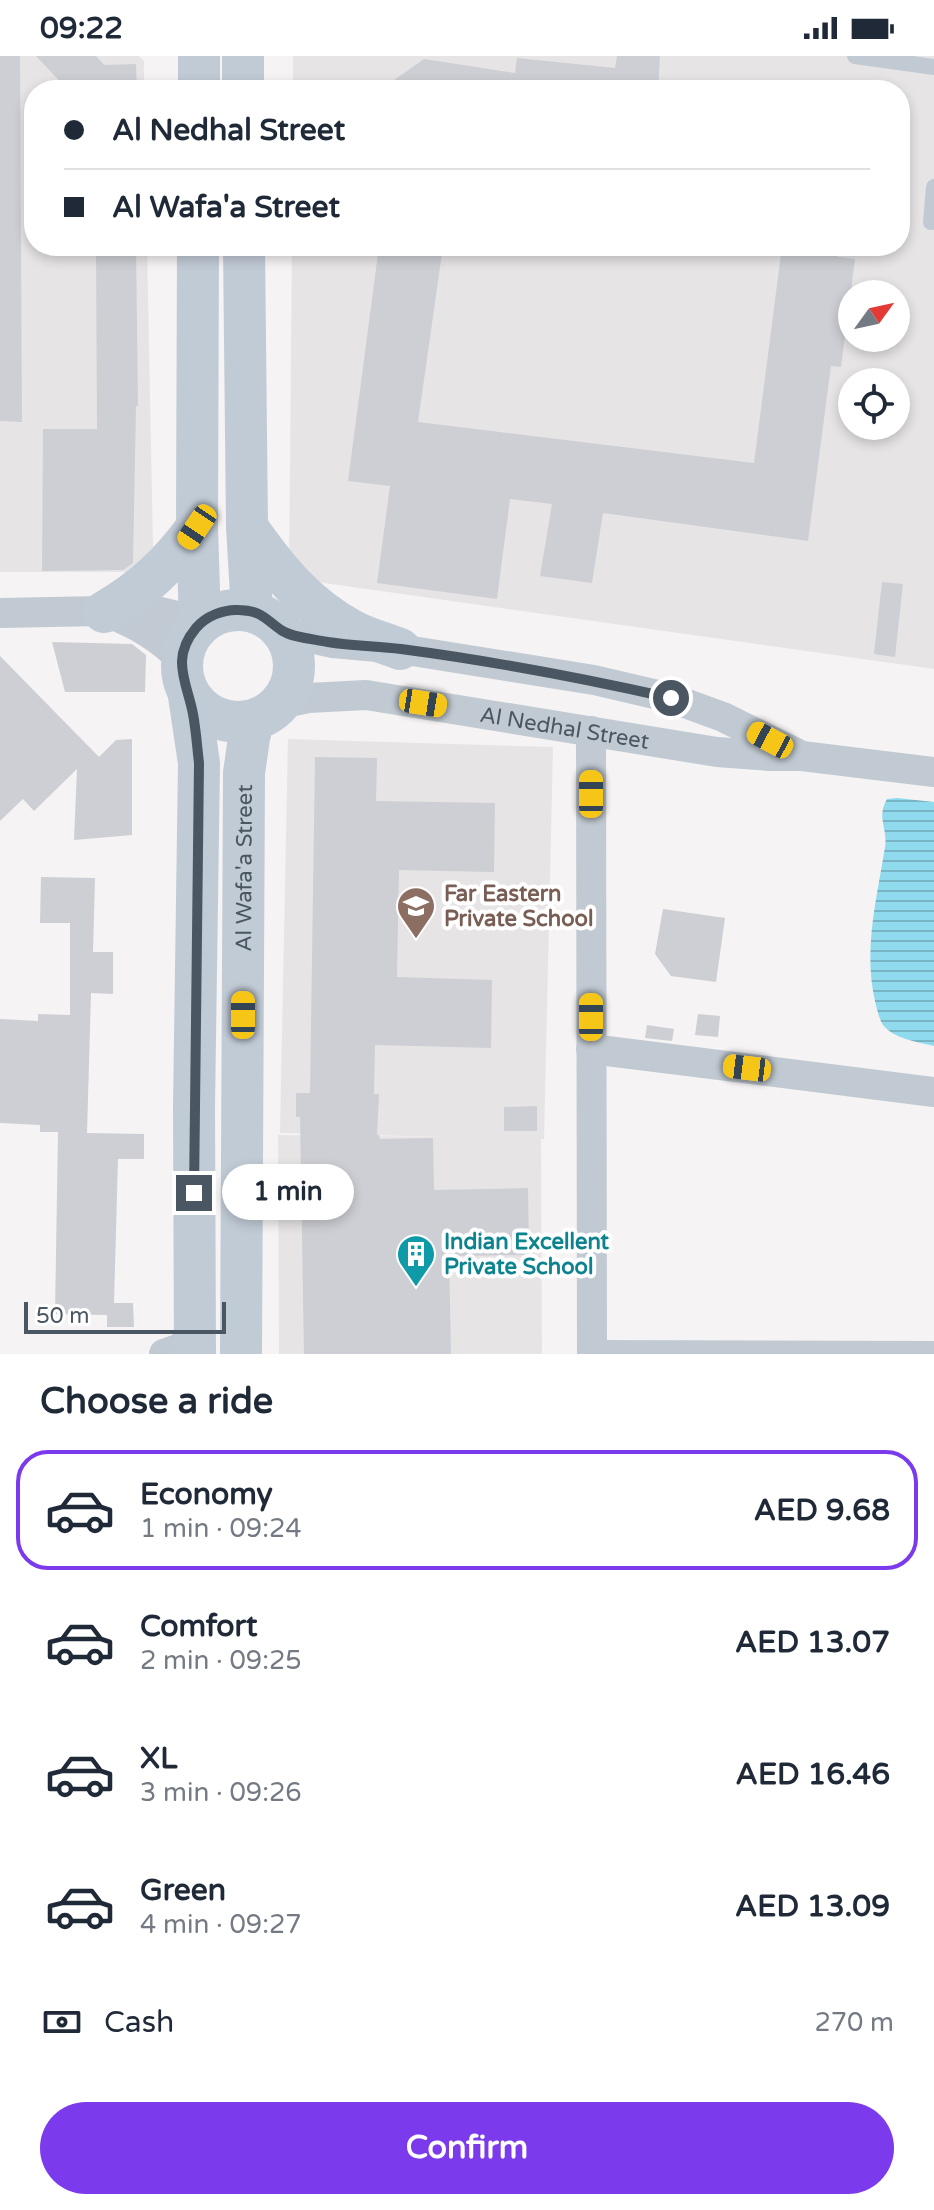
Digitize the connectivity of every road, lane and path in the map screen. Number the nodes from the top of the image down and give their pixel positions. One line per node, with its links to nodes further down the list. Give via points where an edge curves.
1 (243, 56): 5 (street)
2 (855, 56): 3 (lane)
3 (889, 58): 4 (lane)
4 (934, 67)
5 (243, 80)
6 (934, 187): 7 (lane)
7 (931, 222)
8 (198, 256): 10 (street, Al Wafa'a Street)
9 (244, 256): 11 (street)
10 (197, 527): 12 (street, via 156,576); 16 (street, Al Wafa'a Street)
11 (247, 527): 14 (street); 15 (street, via 278,571 313,605 354,632)
12 (104, 612): 13 (street); 16 (street)
13 (0, 613)
14 (267, 621): 15 (street, Al Nedhal Street, via 333,643); 16 (street, via 234,609 216,614); 17 (street, via 290,646 294,676 289,691)
15 (400, 649): 19 (street, Al Nedhal Street, via 594,680 671,698)
16 (191, 652): 17 (street, via 199,707 239,723); 23 (street, Al Wafa'a Street, via 199,763)
17 (267, 712): 18 (street, Al Nedhal Street, via 308,698 366,695); 26 (street, Al Wafa'a Street, via 249,738 244,773)
18 (591, 731): 19 (street, Al Nedhal Street, via 717,752); 21 (street)
19 (802, 756): 20 (street, Al Nedhal Street)
20 (934, 772)
21 (591, 1049): 22 (street); 25 (street)
22 (934, 1092)
23 (185, 1348)
24 (934, 1349): 25 (lane)
25 (592, 1351)
26 (241, 1354)

